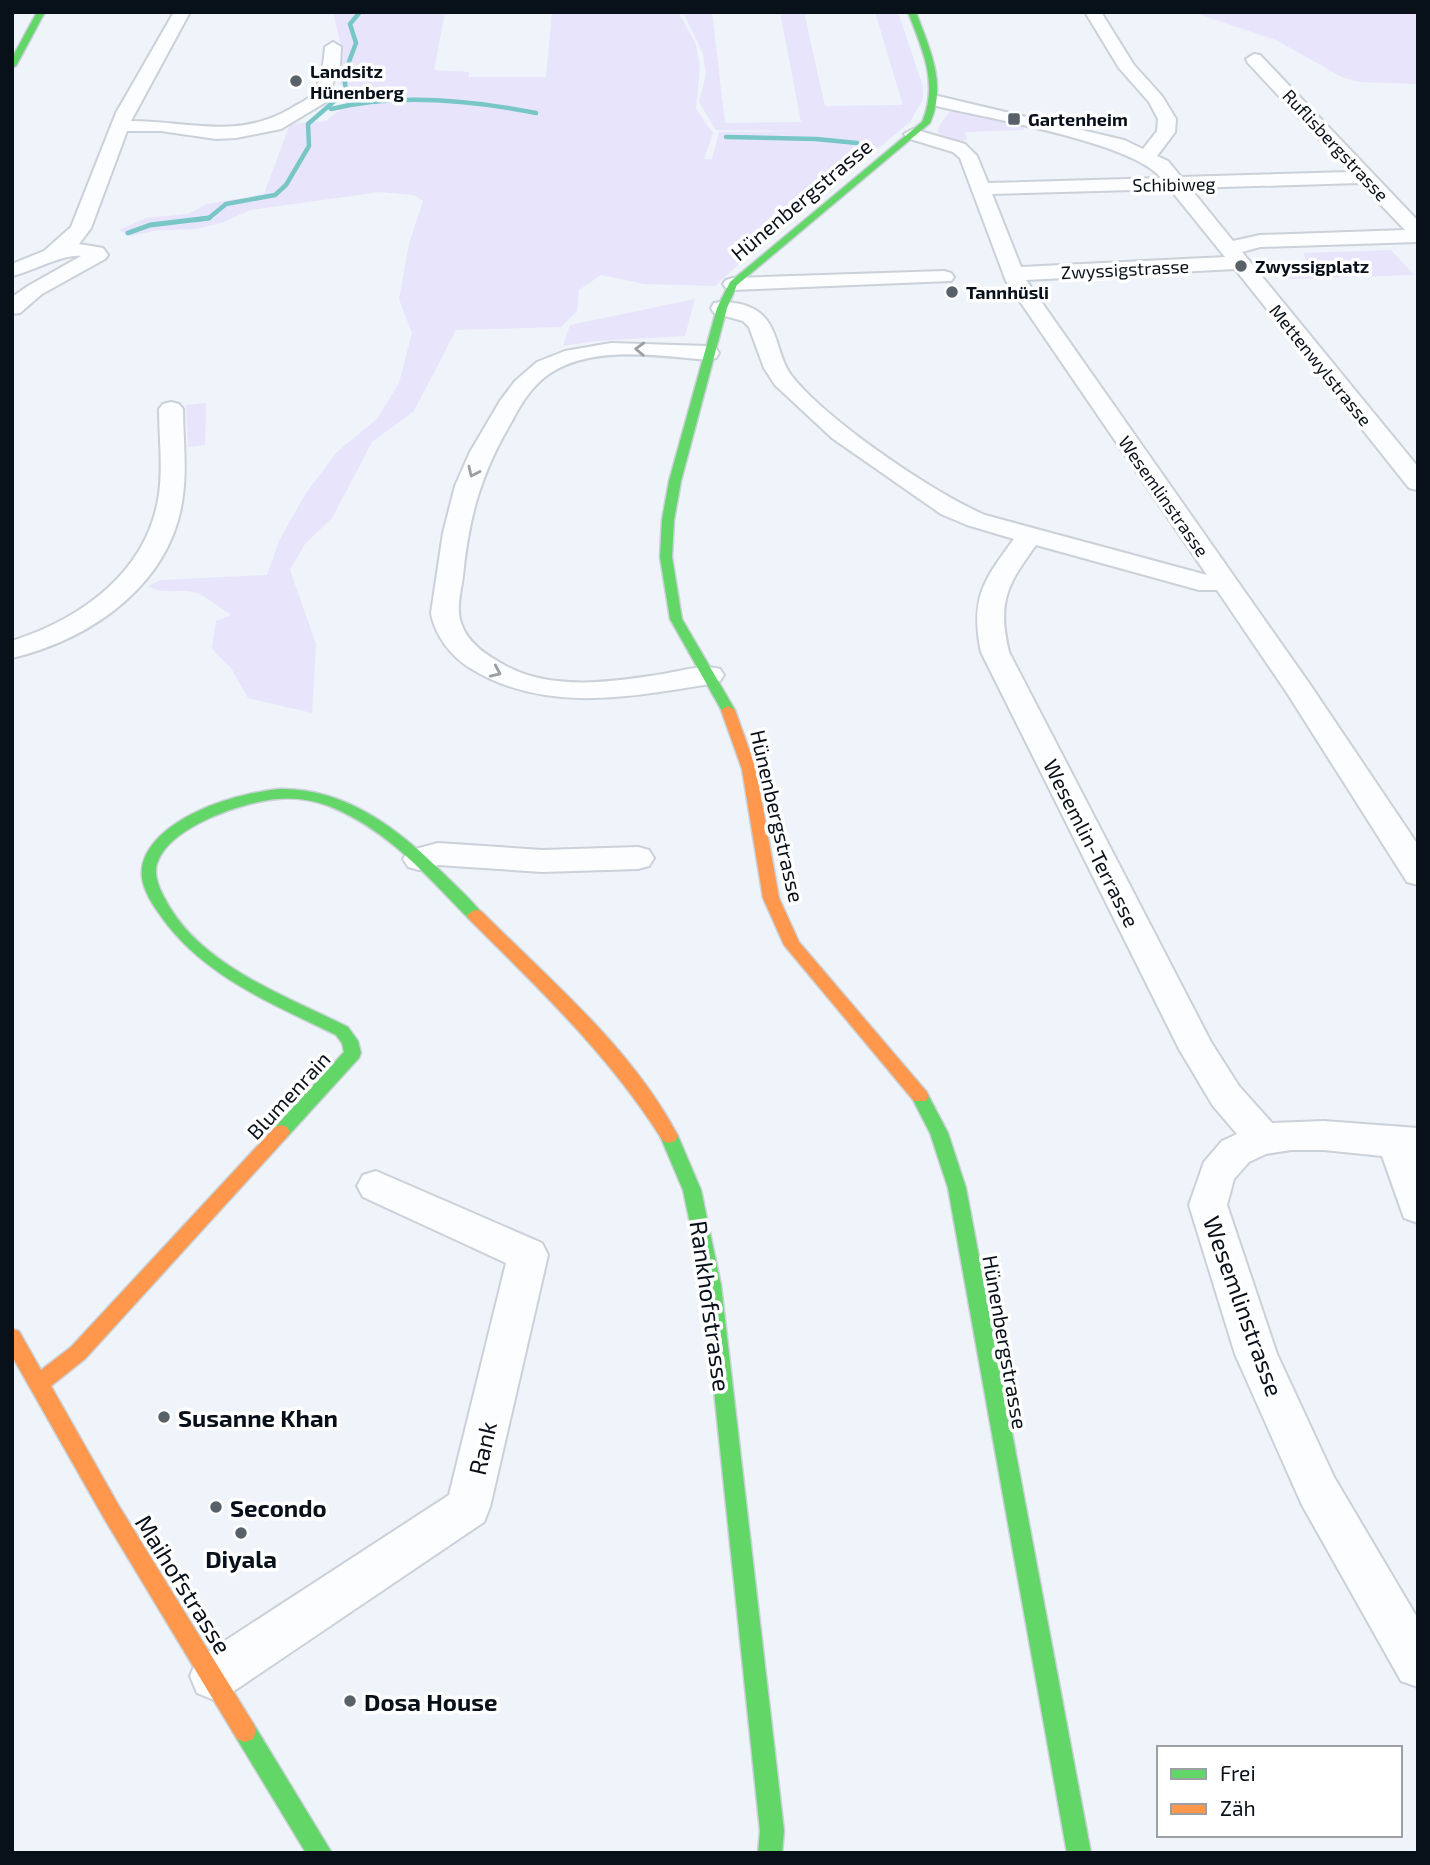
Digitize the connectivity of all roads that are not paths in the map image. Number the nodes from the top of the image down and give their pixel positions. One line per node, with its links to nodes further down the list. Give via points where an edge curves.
1 (41, 12): 7 (street)
2 (182, 12): 9 (street)
3 (912, 12): 8 (street)
4 (1093, 12): 11 (street, via 1127,68 1167,120 1166,132)
5 (333, 47): 9 (street, via 320,98 275,125 216,134)
6 (1254, 59): 12 (street, Ruflisbergstrasse)
7 (12, 66)
8 (938, 101): 10 (street, Hünenbergstrasse, via 932,116); 11 (street, Mettenwylstrasse, via 1118,144)
9 (119, 126): 16 (street, via 81,228)
10 (913, 134): 14 (street, Wesemlinstrasse, via 964,152); 21 (street, Hünenbergstrasse)
11 (1147, 156): 13 (street, Mettenwylstrasse)
12 (1368, 177): 13 (street, Schibiweg); 15 (street, Ruflisbergstrasse)
13 (1178, 184): 14 (street, Schibiweg); 17 (street, Mettenwylstrasse)
14 (981, 189): 19 (street, Wesemlinstrasse)
15 (1418, 234): 17 (street, Zwyssigstrasse, via 1260,241)
16 (63, 248): 18 (street); 22 (street, via 98,255)
17 (1232, 256): 19 (street, Zwyssigstrasse); 26 (street, Mettenwylstrasse)
18 (12, 270)
19 (1013, 275): 28 (street, Wesemlinstrasse)
20 (944, 277): 21 (street)
21 (733, 284): 23 (street, Hünenbergstrasse)
22 (12, 308)
23 (722, 308): 24 (street, Hünenbergstrasse); 27 (street, via 755,318 780,376 823,418 950,509)
24 (708, 354): 30 (street, Hünenbergstrasse, via 675,481 666,557 676,620); 30 (street, one-way to 30, via 607,349 554,362 519,386 467,485 445,613 446,626 464,651 487,669 523,683 567,690 621,690)
25 (171, 409): 29 (street, via 172,496 150,552 105,605 77,625)
26 (1418, 483)
27 (1030, 535): 28 (street, via 1208,584); 35 (street, Wesemlin-Terrasse, via 993,594 989,618 995,652 1197,1049 1226,1096)
28 (1224, 581): 34 (street, Wesemlinstrasse)
29 (12, 650)
30 (710, 675): 45 (street, Hünenbergstrasse, via 735,725 749,769 771,898 792,945 919,1094 939,1133 957,1188)
31 (226, 806): 33 (street, Rankhofstrasse, via 279,793 340,804 373,822); 40 (street, Blumenrain, via 179,829 155,853 148,865 159,903 204,955 342,1031 353,1053 78,1353)
32 (638, 858): 33 (street, via 531,861 438,853)
33 (419, 859): 44 (street, Rankhofstrasse, via 629,1075 679,1157 699,1216 712,1285 772,1830)
34 (1418, 874)
35 (1263, 1138): 36 (street, Wesemlinstrasse, via 1298,1134); 41 (street, Wesemlinstrasse, via 1228,1157 1214,1175 1208,1205 1215,1232 1256,1354 1318,1491)
36 (1407, 1143): 38 (street)
37 (376, 1186): 42 (street, Rank, via 528,1255 468,1507)
38 (1415, 1198)
39 (12, 1337): 40 (street, Maihofstrasse)
40 (39, 1384): 42 (street, Maihofstrasse, via 112,1513)
41 (1418, 1664)
42 (214, 1676): 43 (street, Maihofstrasse)
43 (320, 1853)
44 (770, 1853)
45 (1079, 1853)

